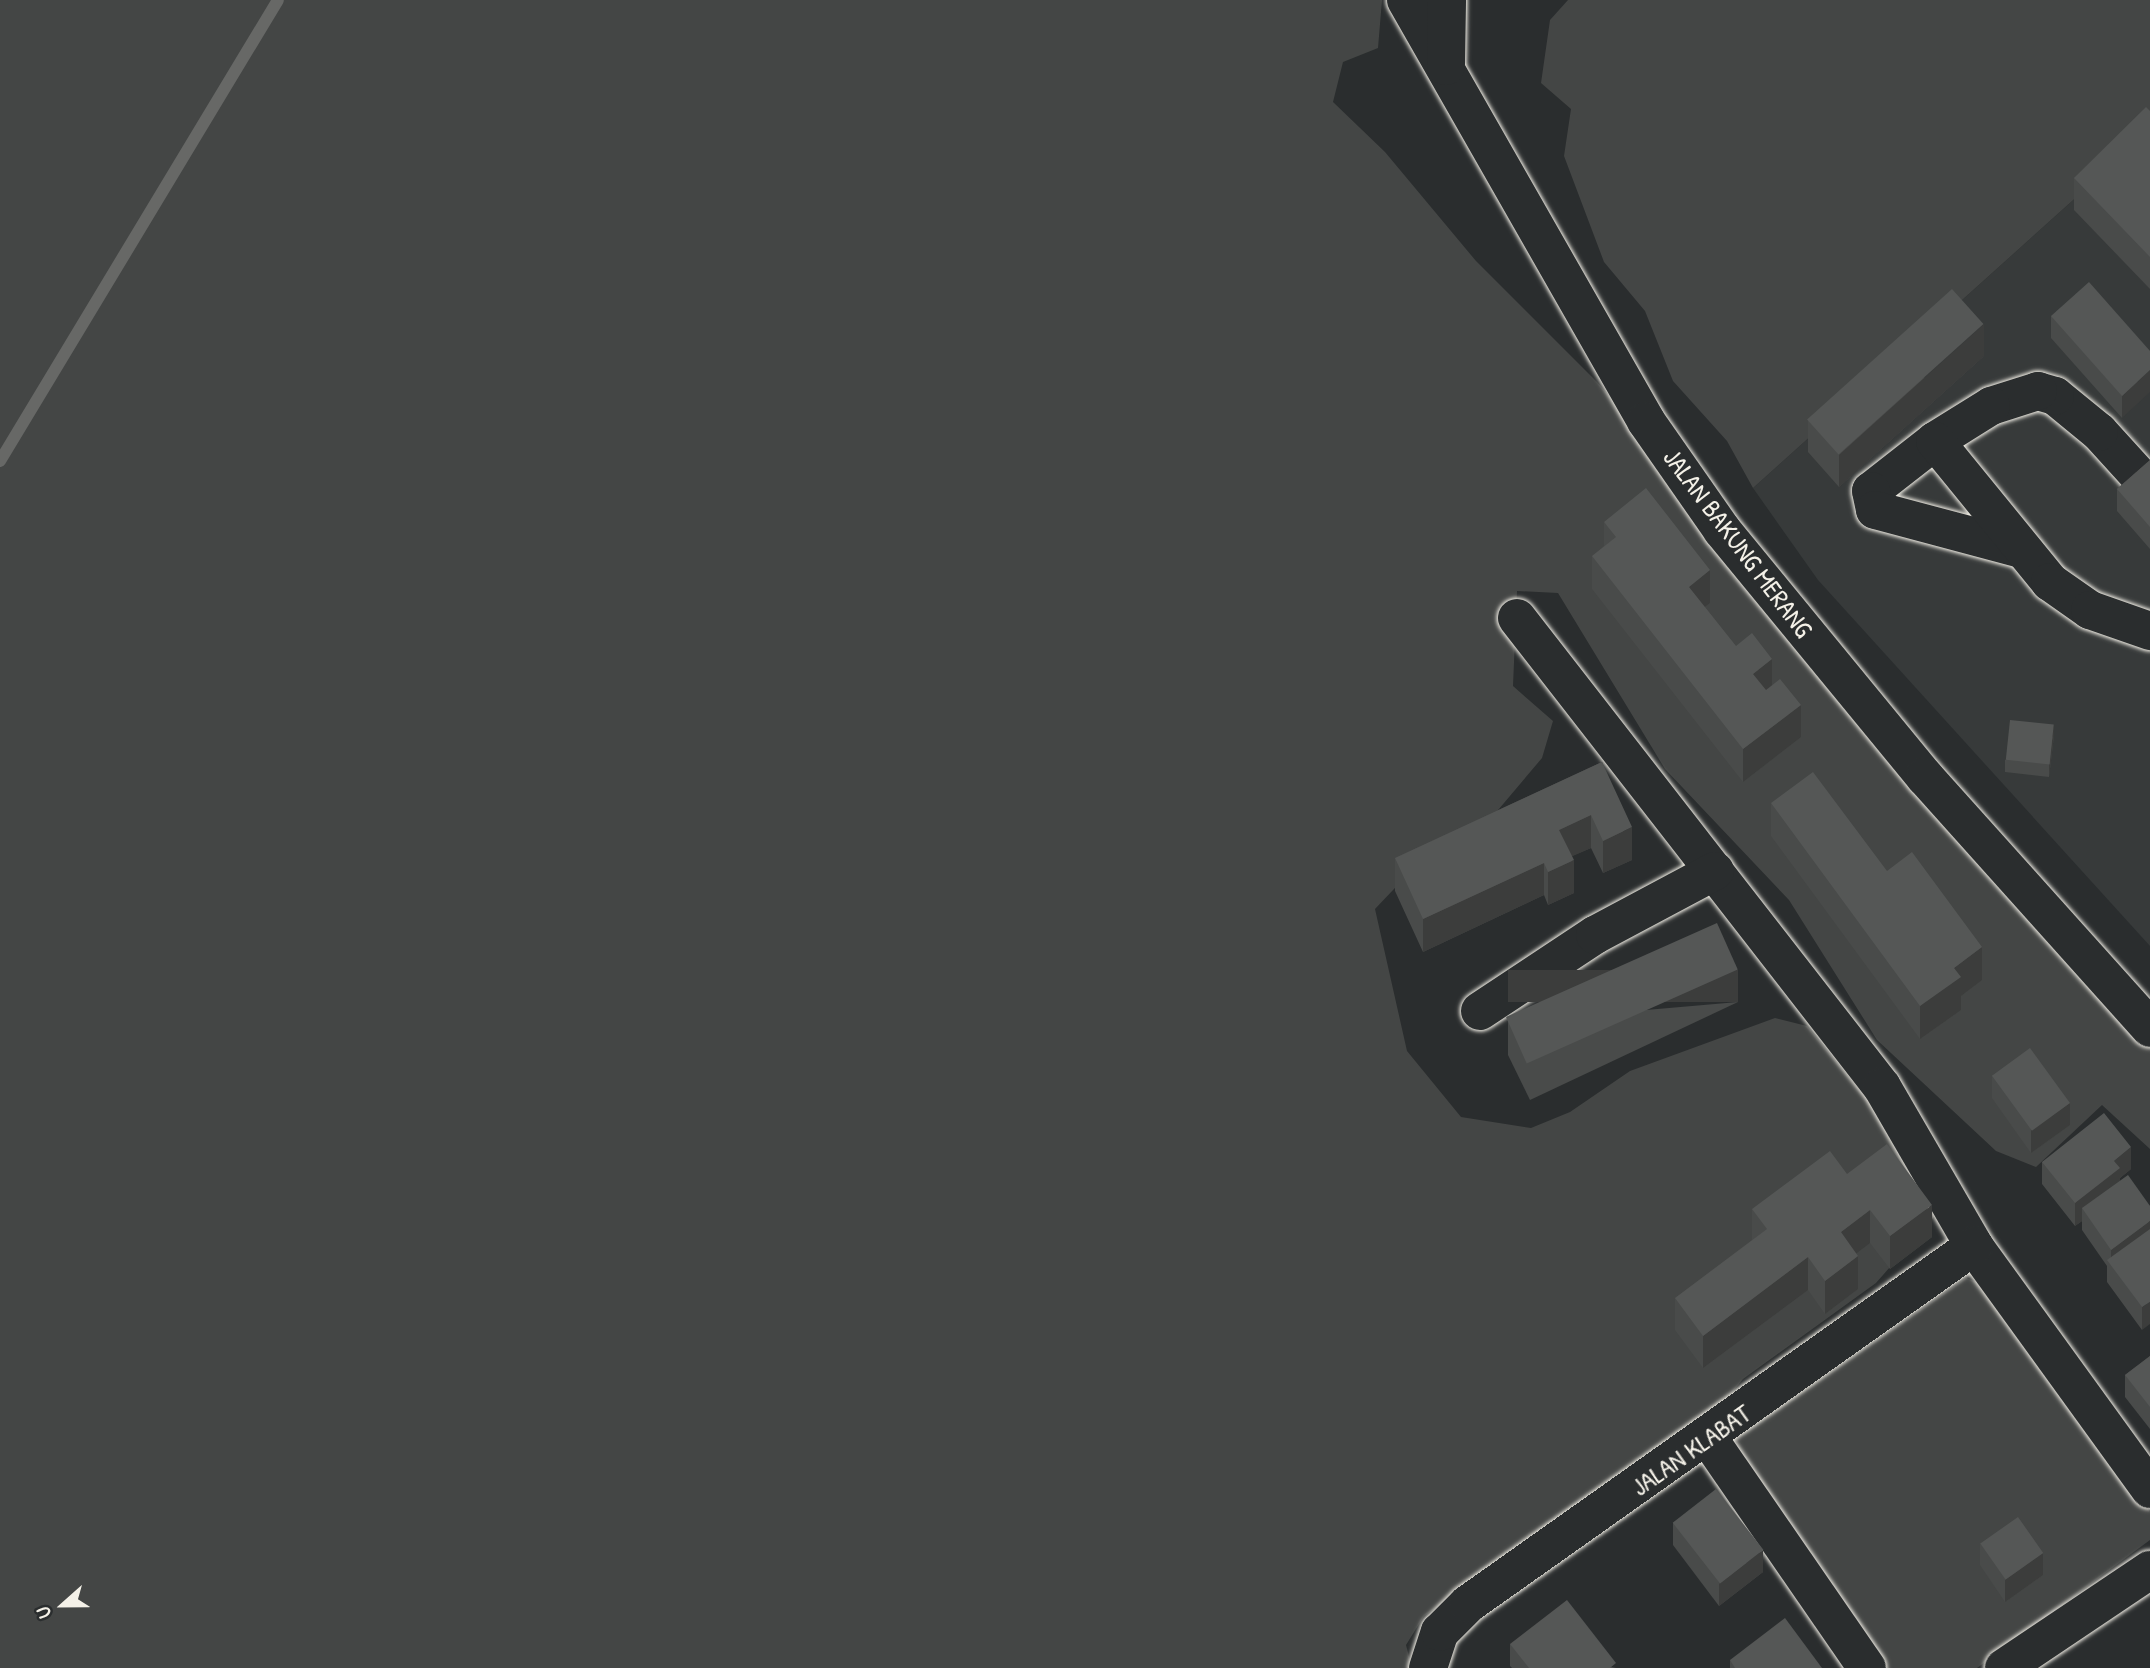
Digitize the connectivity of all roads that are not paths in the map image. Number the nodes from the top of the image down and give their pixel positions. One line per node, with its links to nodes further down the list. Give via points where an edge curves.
1 (1406, 0): 3 (street, JALAN BAKUNG MERANG)
2 (1447, 0): 3 (street)
3 (1446, 66): 11 (street, JALAN BAKUNG MERANG, via 1646,421 1722,530 1925,777)
4 (1935, 441): 5 (street, via 1991,406 2038,391 2055,396 2099,432); 6 (street); 6 (street, via 1871,491 1875,509)
5 (2150, 488)
6 (2018, 548): 8 (street, via 2090,610)
7 (1517, 618): 9 (street)
8 (2150, 631)
9 (1715, 871): 10 (street, via 1595,935); 12 (street, via 1882,1087)
10 (1480, 1011)
11 (2150, 1028)
12 (1974, 1246): 13 (street, JALAN KLABAT); 14 (street)
13 (1709, 1439): 16 (street, JALAN KLABAT, via 1468,1604 1440,1632); 17 (street)
14 (2150, 1489)
15 (2150, 1570): 18 (street)
16 (1428, 1668)
17 (1867, 1668)
18 (2004, 1668)

